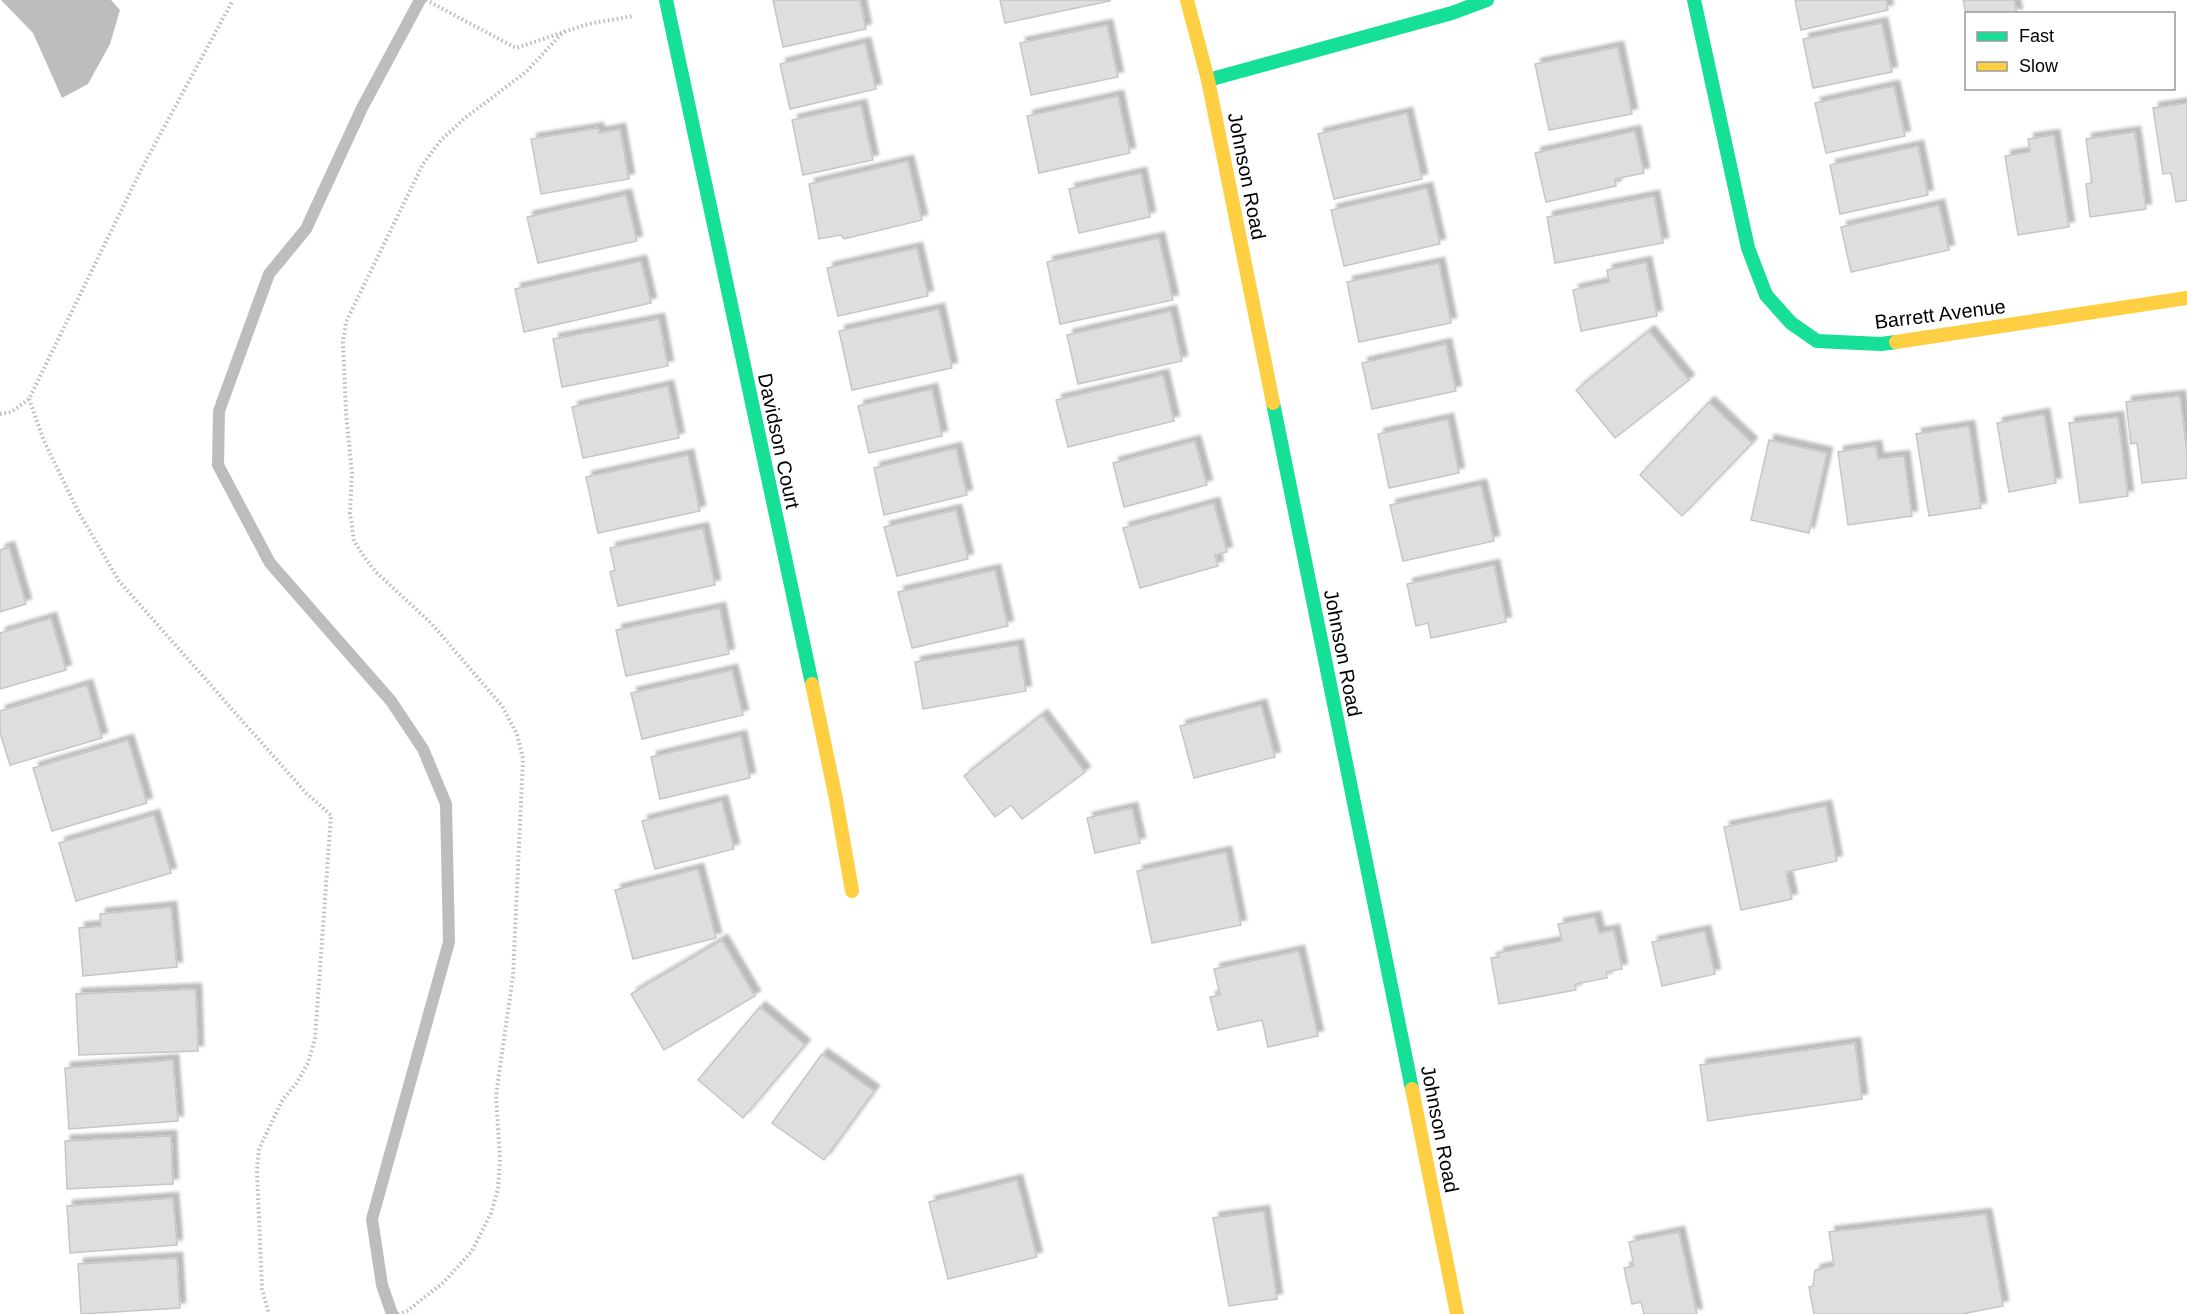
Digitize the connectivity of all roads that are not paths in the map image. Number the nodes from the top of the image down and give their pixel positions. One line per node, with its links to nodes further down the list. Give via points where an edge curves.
1 (1187, 0): 5 (street, Johnson Road)
2 (1487, 0): 5 (street, via 1452,14)
3 (1694, 0): 6 (street, Barrett Avenue, via 1748,248 1766,294 1791,323 1817,341 1881,344)
4 (667, 5): 7 (street, Davidson Court, via 836,799)
5 (1208, 80): 8 (street, Johnson Road)
6 (2187, 298)
7 (852, 891)
8 (1457, 1314)

